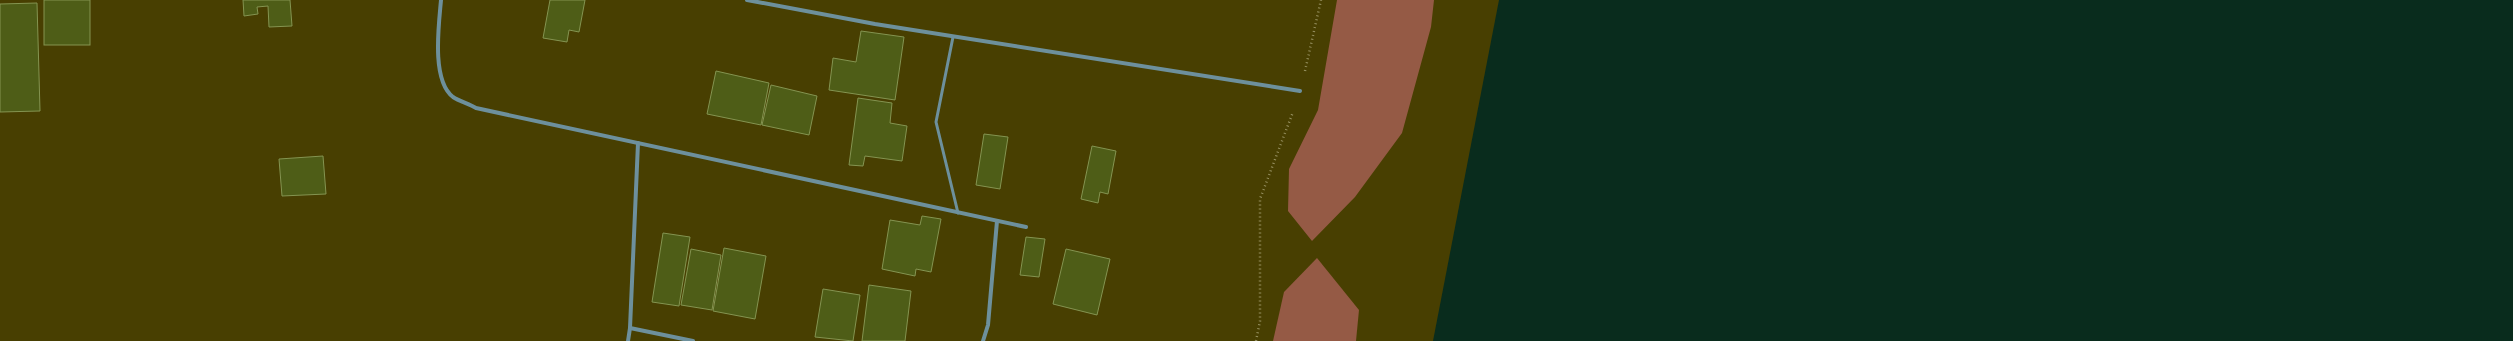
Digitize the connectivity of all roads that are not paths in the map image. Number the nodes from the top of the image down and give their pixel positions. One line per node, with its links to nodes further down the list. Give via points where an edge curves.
1 (441, 0): 5 (street, via 439,63 442,80 452,96 476,108)
2 (747, 0): 3 (street)
3 (953, 37): 4 (street); 6 (lane, via 936,122)
4 (1300, 91)
5 (638, 143): 6 (street); 9 (street)
6 (958, 213): 7 (street)
7 (997, 221): 8 (street); 12 (street, via 988,325)
8 (1026, 227)
9 (630, 328): 10 (street); 11 (street)
10 (628, 341)
11 (693, 341)
12 (983, 341)

